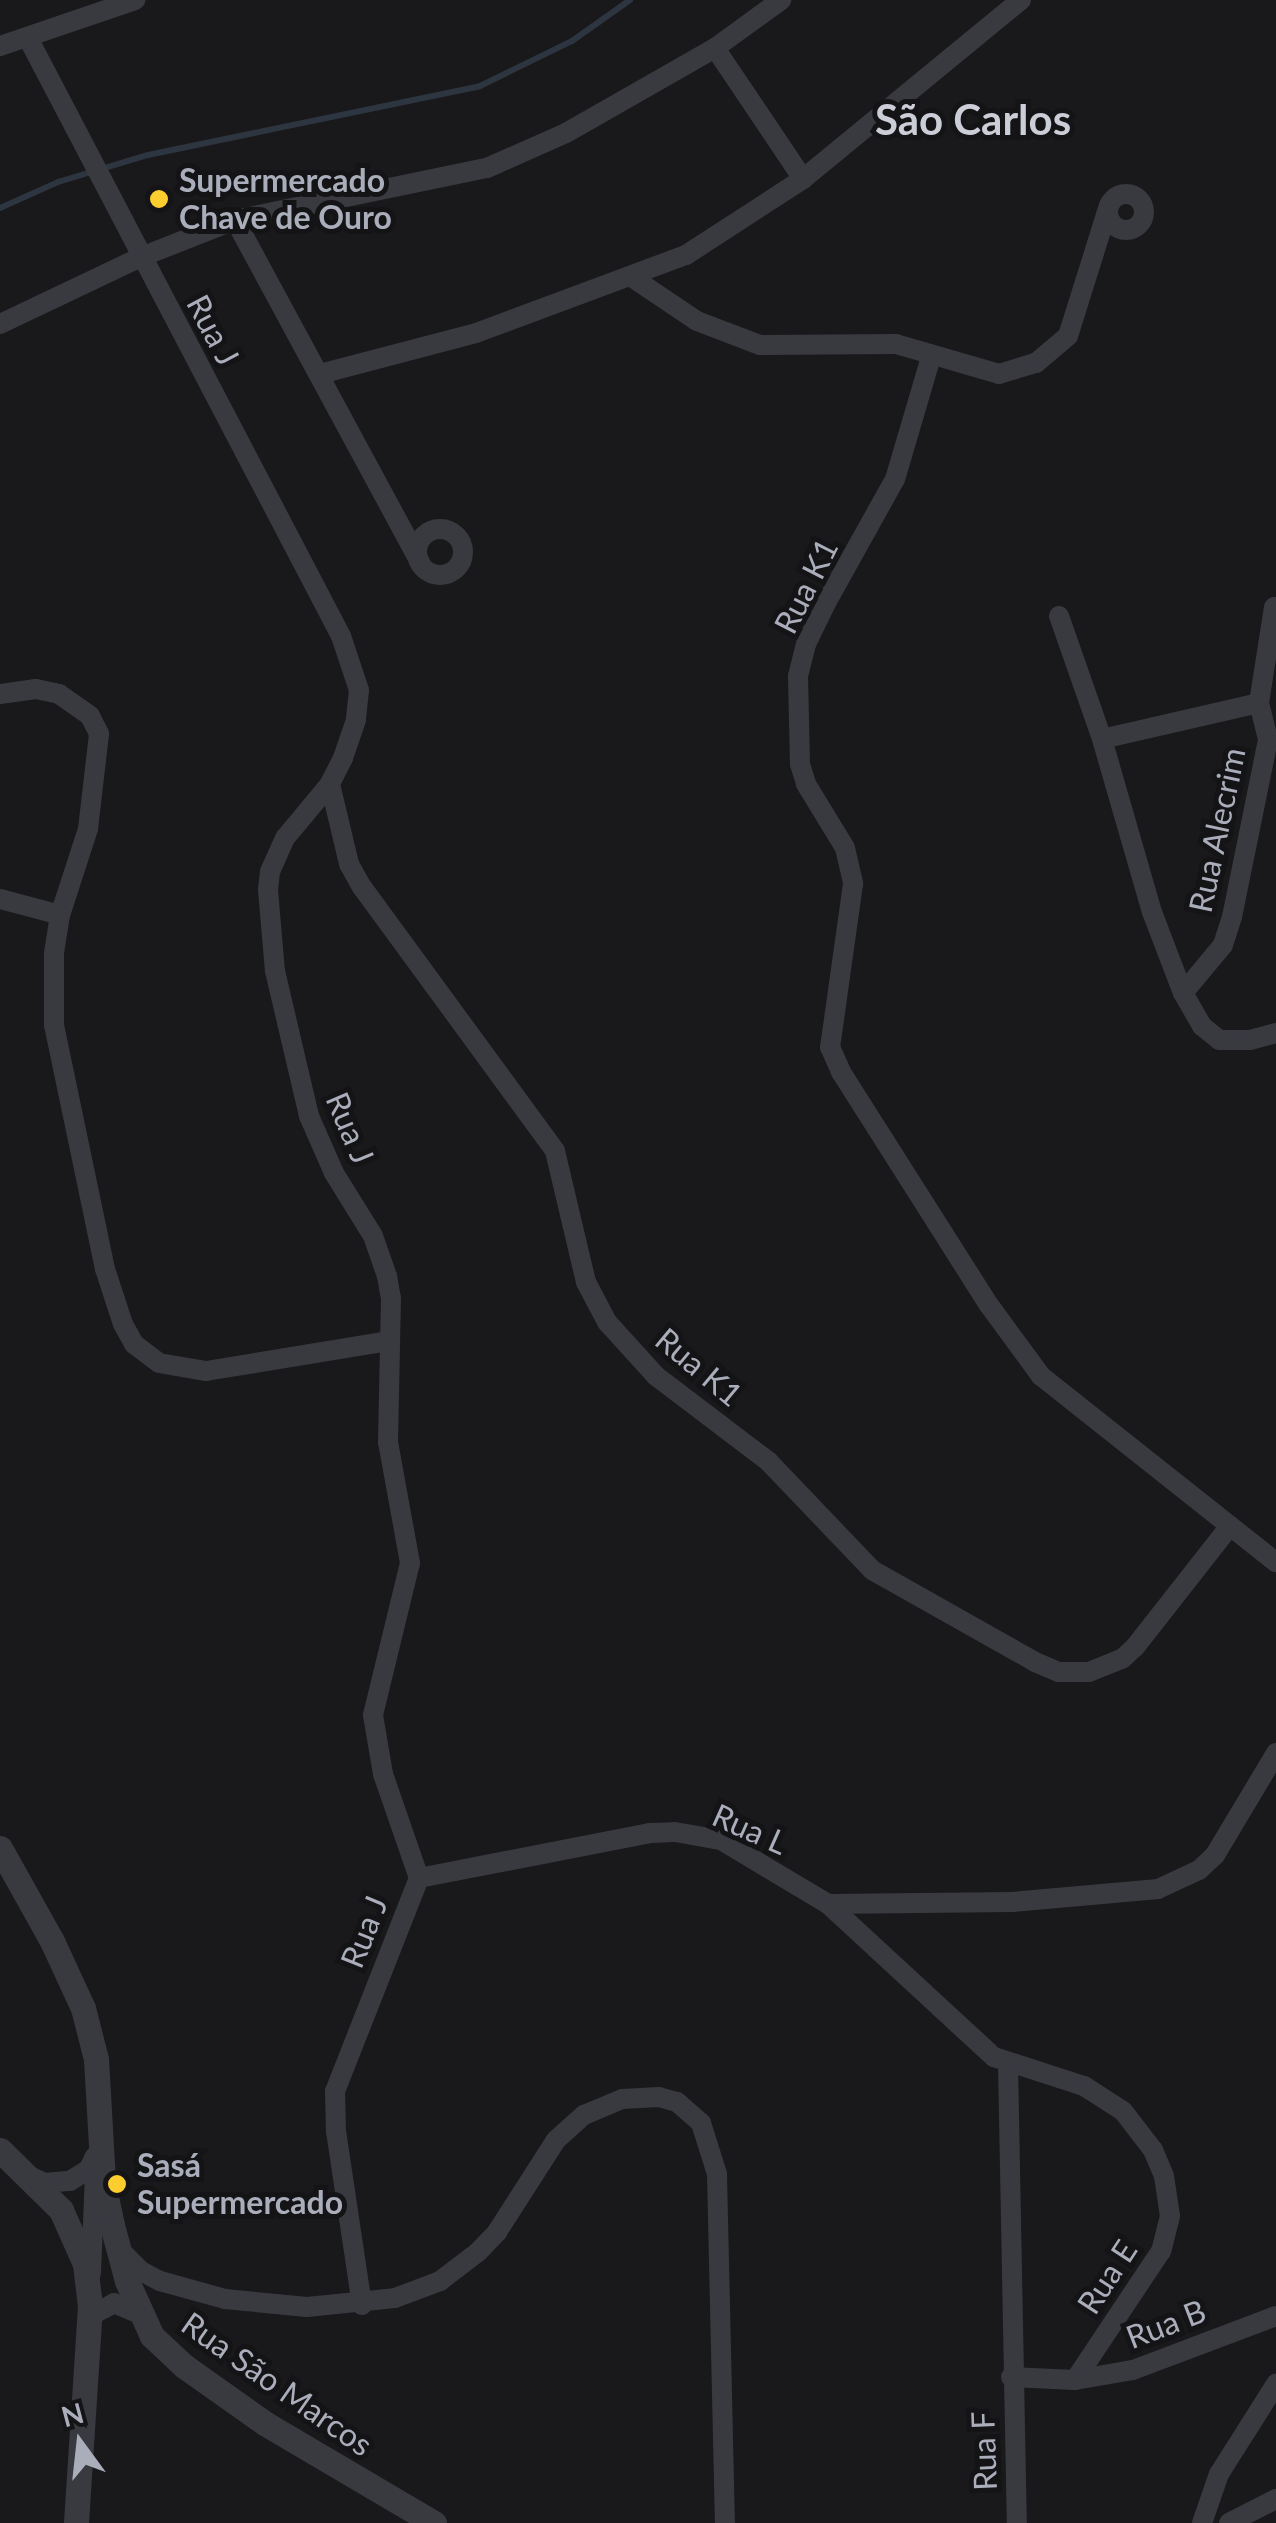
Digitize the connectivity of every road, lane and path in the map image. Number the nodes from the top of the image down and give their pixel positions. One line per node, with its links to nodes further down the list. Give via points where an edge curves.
1 (135, 0): 4 (street)
2 (781, 0): 6 (street)
3 (1021, 0): 7 (street)
4 (28, 38): 5 (street); 10 (street, Rua J)
5 (0, 46)
6 (715, 48): 7 (street); 9 (street, via 566,133 487,168)
7 (804, 178): 11 (street, via 686,255)
8 (1109, 205): 13 (street, via 1076,321 1061,346 1036,363 999,374)
9 (235, 220): 10 (street); 14 (street)
10 (141, 258): 12 (street); 22 (street, Rua J, via 350,657 359,706)
11 (633, 278): 13 (street, via 697,320 760,345 870,342); 14 (street, via 476,333)
12 (0, 324)
13 (932, 357): 28 (street, Rua K1, via 895,479 820,616 798,676 800,764 845,848 853,884 830,1047 968,1272 1041,1376)
14 (320, 374): 15 (street)
15 (420, 562)
16 (1274, 607): 19 (street, Rua Alecrim)
17 (1059, 616): 20 (street)
18 (0, 694): 24 (street, via 36,688 60,694 90,716 100,734 88,829)
19 (1260, 703): 20 (street); 21 (street, Rua Alecrim)
20 (1102, 739): 25 (street)
21 (1272, 745): 25 (street, Rua Alecrim, via 1223,945)
22 (330, 784): 27 (street, Rua J, via 276,854 268,890 271,940 308,1116 382,1256 391,1298); 28 (street, Rua K1, via 349,864 362,887 555,1150 586,1282 607,1322 656,1376 768,1461 872,1570 1036,1662 1058,1672 1089,1672 1135,1648)
23 (0, 899): 24 (street)
24 (60, 915): 27 (street, via 52,994 57,1052 109,1284 134,1344 160,1363 206,1371)
25 (1183, 994): 26 (street, via 1218,1040)
26 (1276, 1033)
27 (390, 1341): 32 (street, Rua J, via 389,1456 410,1563 373,1715 383,1774)
28 (1230, 1526): 29 (street, Rua K1)
29 (1276, 1562)
30 (1276, 1754): 33 (street, via 1215,1855 1158,1889 1012,1902)
31 (3, 1863): 35 (street, Rua São Marcos, via 52,1941 83,2008)
32 (419, 1878): 33 (street, Rua L, via 675,1832 721,1840); 43 (street, Rua J, via 335,2091)
33 (828, 1904): 34 (street, Rua L)
34 (1001, 2061): 46 (street); 47 (street, Rua E, via 1084,2086 1123,2110 1153,2150 1170,2199 1161,2250)
35 (102, 2120): 37 (street); 40 (street, Rua São Marcos, via 104,2182)
36 (0, 2150): 38 (street)
37 (95, 2156): 38 (street, via 89,2170 70,2181); 39 (street)
38 (34, 2180): 39 (street); 42 (street, via 71,2227)
39 (93, 2234): 42 (street); 44 (street)
40 (119, 2254): 41 (street); 44 (street, Rua São Marcos)
41 (167, 2284): 43 (street, via 268,2306); 44 (street, via 147,2292)
42 (90, 2302): 44 (street); 51 (street)
43 (362, 2305): 53 (street, via 423,2290 478,2252 556,2140 584,2115 622,2099 677,2102 701,2123 717,2174)
44 (138, 2308): 52 (street, Rua São Marcos, via 164,2350 225,2395)
45 (1274, 2318): 47 (street, Rua B, via 1133,2370)
46 (1011, 2378): 47 (street); 54 (street, Rua F)
47 (1075, 2380)
48 (1276, 2384): 50 (street, via 1225,2464)
49 (1276, 2499): 55 (street)
50 (1203, 2520)
51 (76, 2523)
52 (434, 2523)
53 (725, 2523)
54 (1017, 2523)
55 (1229, 2523)

